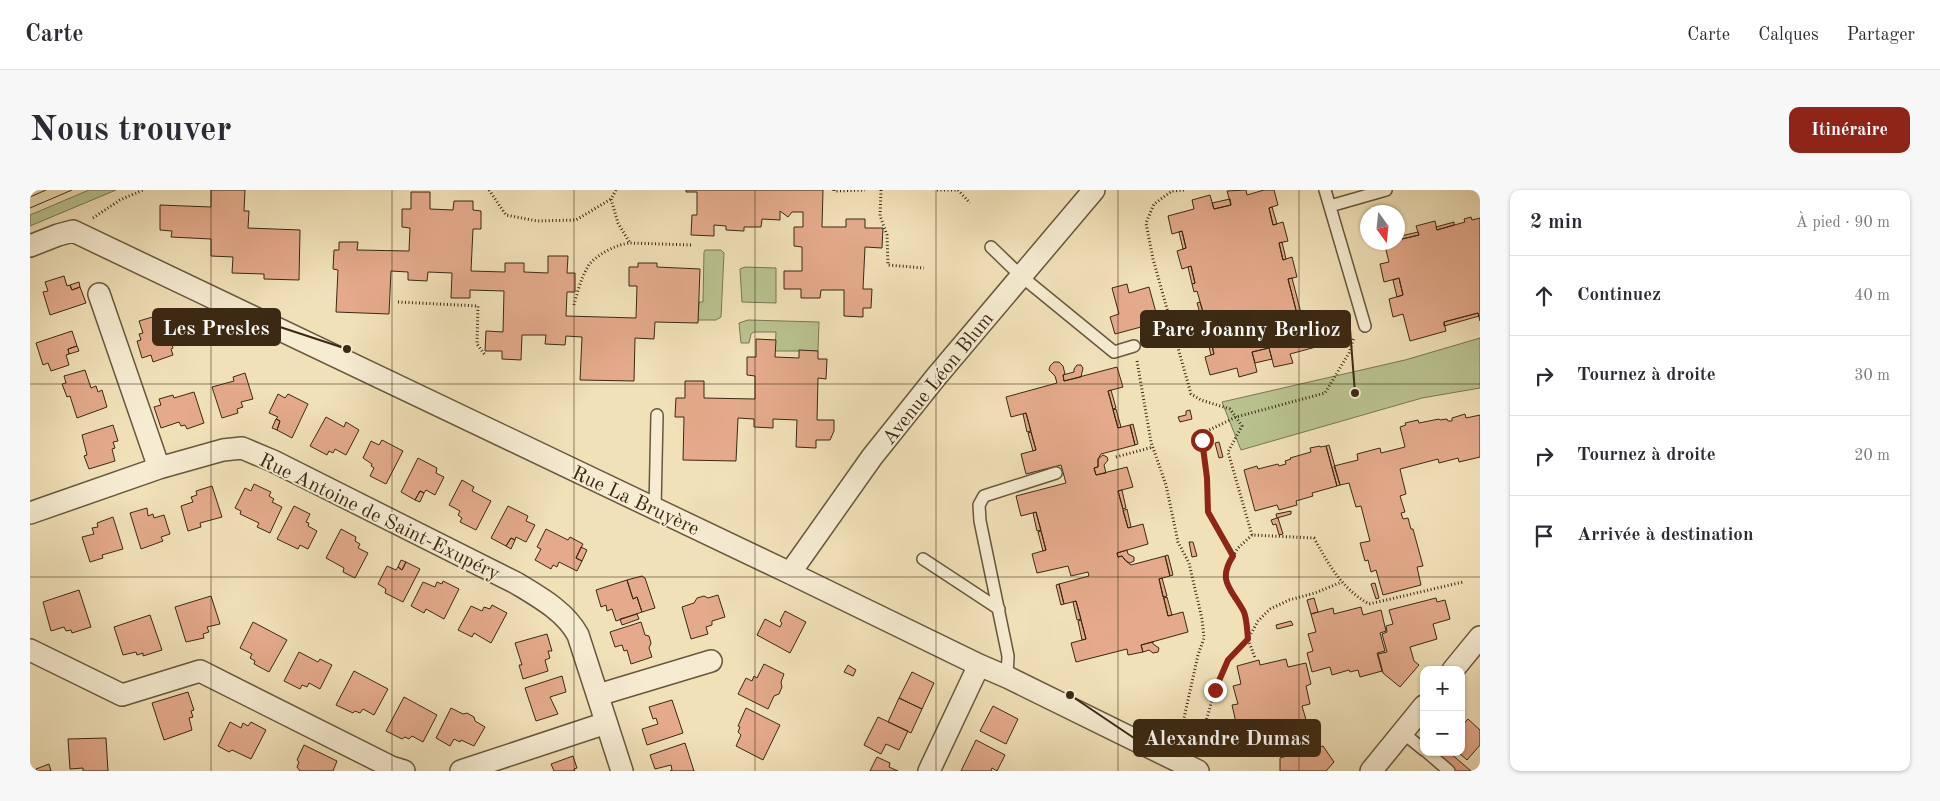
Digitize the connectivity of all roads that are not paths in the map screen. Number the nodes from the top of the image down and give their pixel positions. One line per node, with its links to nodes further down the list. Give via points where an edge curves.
1 (1094, 190): 7 (street, Avenue Léon Blum)
2 (1325, 190): 4 (lane)
3 (1386, 190): 4 (lane)
4 (1330, 206): 9 (lane)
5 (30, 246): 14 (street, Rue La Bruyère, via 73,231)
6 (991, 248): 7 (lane)
7 (1021, 276): 10 (lane, via 1114,352); 17 (street, Avenue Léon Blum, via 872,457)
8 (99, 294): 12 (street)
9 (1365, 326)
10 (1134, 346)
11 (657, 415): 14 (lane)
12 (159, 468): 15 (street, Rue Antoine de Saint-Exupéry); 25 (street, Rue Antoine de Saint-Exupéry, via 223,450 242,448 516,584 537,596 572,625)
13 (1056, 473): 18 (lane, via 984,496 979,505)
14 (655, 509): 17 (street, Rue La Bruyère)
15 (30, 513)
16 (923, 559): 18 (lane)
17 (790, 573): 22 (street, Rue La Bruyère)
18 (999, 609): 24 (lane, via 1008,656)
19 (1480, 637): 23 (street)
20 (30, 650): 32 (street, via 122,695 200,671)
21 (711, 661): 25 (street)
22 (979, 666): 24 (street, Rue La Bruyère); 35 (street)
23 (1456, 666)
24 (1007, 677): 31 (street, Rue La Bruyère)
25 (598, 695): 27 (street, Rue Antoine de Saint-Exupéry)
26 (1420, 711): 28 (street)
27 (606, 723): 33 (street); 34 (street, Rue Antoine de Saint-Exupéry)
28 (1402, 732): 29 (lane); 36 (street)
29 (1420, 747)
30 (1431, 756): 37 (lane)
31 (1186, 768)
32 (404, 771)
33 (461, 771)
34 (622, 771)
35 (929, 771)
36 (1371, 771)
37 (1449, 771)

